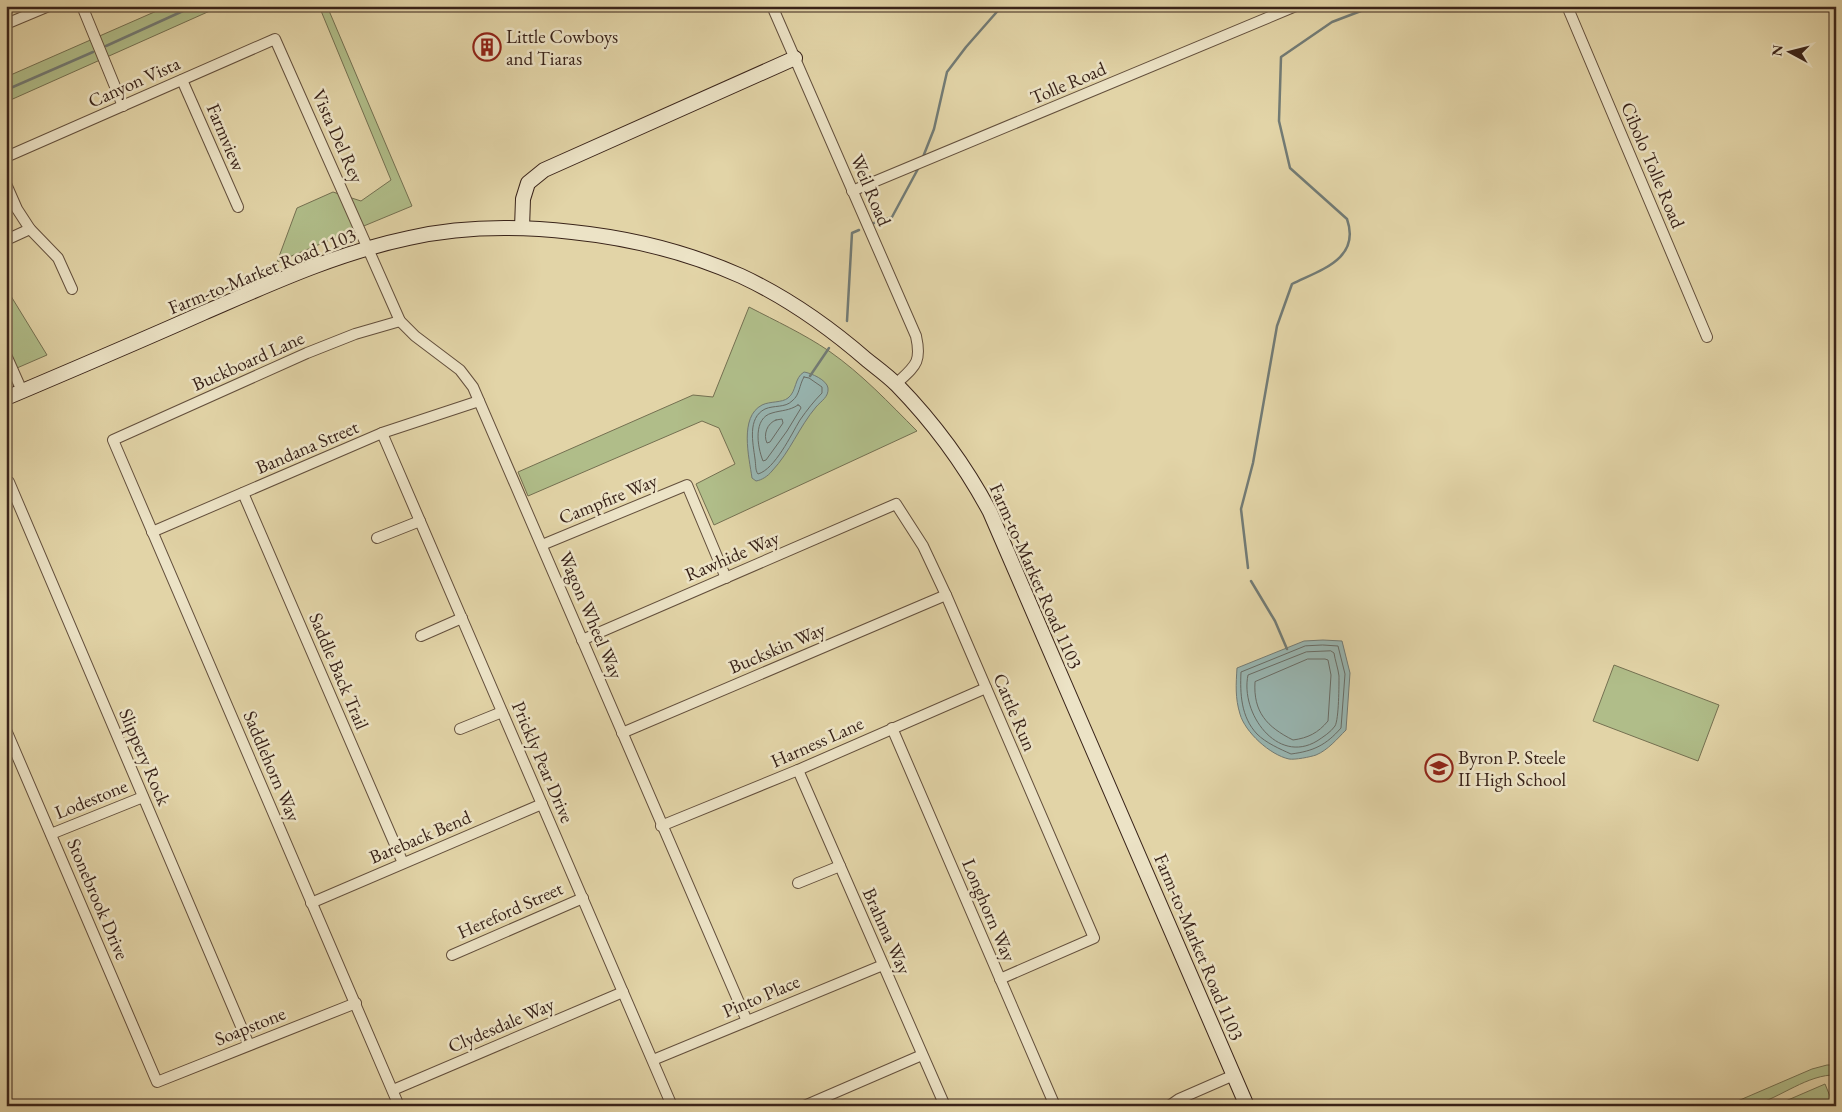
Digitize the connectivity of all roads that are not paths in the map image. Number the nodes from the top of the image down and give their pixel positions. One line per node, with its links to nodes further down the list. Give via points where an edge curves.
1 (48, 6): 6 (street)
2 (82, 6): 10 (street)
3 (772, 6): 8 (street, Weil Road)
4 (1296, 6): 13 (street, Tolle Road)
5 (1567, 6): 21 (street, Cibolo Tolle Road)
6 (6, 24)
7 (276, 39): 9 (street, Canyon Vista); 18 (street, Vista Del Rey)
8 (795, 58): 13 (street, Weil Road); 15 (main road, via 544,170 528,183 523,199)
9 (182, 80): 10 (street, Canyon Vista); 14 (street, Farmview)
10 (123, 106): 11 (street, Canyon Vista)
11 (6, 157)
12 (6, 184): 16 (street)
13 (852, 191): 23 (street, Weil Road, via 919,348 913,368)
14 (238, 208)
15 (522, 228): 18 (main road, Farm-to-Market Road 1103, via 437,233); 23 (main road, Farm-to-Market Road 1103, via 618,238 692,257 742,276 823,325)
16 (30, 229): 17 (street); 19 (street, via 58,258)
17 (6, 240)
18 (368, 248): 20 (street, Wagon Wheel Way); 24 (main road, Farm-to-Market Road 1103, via 256,289)
19 (72, 289)
20 (400, 321): 26 (street, Wagon Wheel Way, via 460,370); 28 (street, Buckboard Lane, via 307,353)
21 (1707, 337)
22 (6, 354): 24 (street)
23 (896, 384): 66 (main road, Farm-to-Market Road 1103, via 965,469 990,512)
24 (22, 391): 25 (main road, Farm-to-Market Road 1103)
25 (6, 398)
26 (479, 401): 27 (street, Bandana Street); 35 (street, Wagon Wheel Way)
27 (382, 433): 30 (street, Bandana Street); 32 (street, Prickly Pear Drive)
28 (112, 440): 33 (street, Saddlehorn Way)
29 (8, 482): 48 (street, Slippery Rock)
30 (243, 493): 33 (street, Bandana Street); 52 (street, Saddle Back Trail)
31 (896, 504): 36 (street, Rawhide Way); 37 (street, Cattle Run, via 923,546)
32 (420, 521): 34 (street); 38 (street, Prickly Pear Drive)
33 (152, 532): 56 (street, Saddlehorn Way)
34 (377, 538)
35 (542, 545): 36 (street, Campfire Way, via 687,485); 40 (street, Wagon Wheel Way)
36 (726, 578): 40 (street, Rawhide Way)
37 (946, 595): 41 (street, Cattle Run); 46 (street, Buckskin Way)
38 (462, 618): 39 (street); 42 (street, Prickly Pear Drive)
39 (421, 636)
40 (582, 640): 46 (street, Wagon Wheel Way)
41 (986, 688): 43 (street, Harness Lane); 59 (street, Cattle Run, via 1094,938)
42 (502, 712): 44 (street); 49 (street, Prickly Pear Drive)
43 (892, 728): 47 (street, Harness Lane); 59 (street, Longhorn Way)
44 (460, 729)
45 (6, 730): 51 (street, Stonebrook Drive)
46 (622, 733): 50 (street, Wagon Wheel Way)
47 (798, 770): 50 (street, Harness Lane); 53 (street, Brahma Way)
48 (143, 797): 51 (street, Lodestone); 63 (street, Slippery Rock)
49 (542, 804): 52 (street, Bareback Bend); 55 (street, Prickly Pear Drive)
50 (661, 826): 62 (street, Wagon Wheel Way)
51 (51, 834): 67 (street, Stonebrook Drive)
52 (403, 863): 56 (street, Bareback Bend)
53 (840, 866): 54 (street); 58 (street, Brahma Way)
54 (798, 883)
55 (583, 898): 57 (street, Hereford Street); 60 (street, Prickly Pear Drive)
56 (311, 902): 61 (street, Saddlehorn Way)
57 (452, 955)
58 (883, 965): 62 (street, Pinto Place); 64 (street, Brahma Way)
59 (1000, 980): 73 (street, Longhorn Way)
60 (623, 992): 65 (street, Prickly Pear Drive); 68 (street, Clydesdale Way)
61 (356, 1003): 63 (street, Soapstone); 68 (street, Saddlehorn Way)
62 (747, 1021): 65 (street, Pinto Place)
63 (249, 1045): 67 (street, Soapstone)
64 (922, 1055): 71 (street); 72 (street, Brahma Way)
65 (653, 1060): 70 (street, Prickly Pear Drive)
66 (1234, 1075): 74 (street); 75 (main road, Farm-to-Market Road 1103)
67 (157, 1082)
68 (393, 1090): 69 (street, Saddlehorn Way)
69 (399, 1106)
70 (672, 1106)
71 (804, 1106)
72 (944, 1106)
73 (1055, 1106)
74 (1169, 1106)
75 (1247, 1106)

